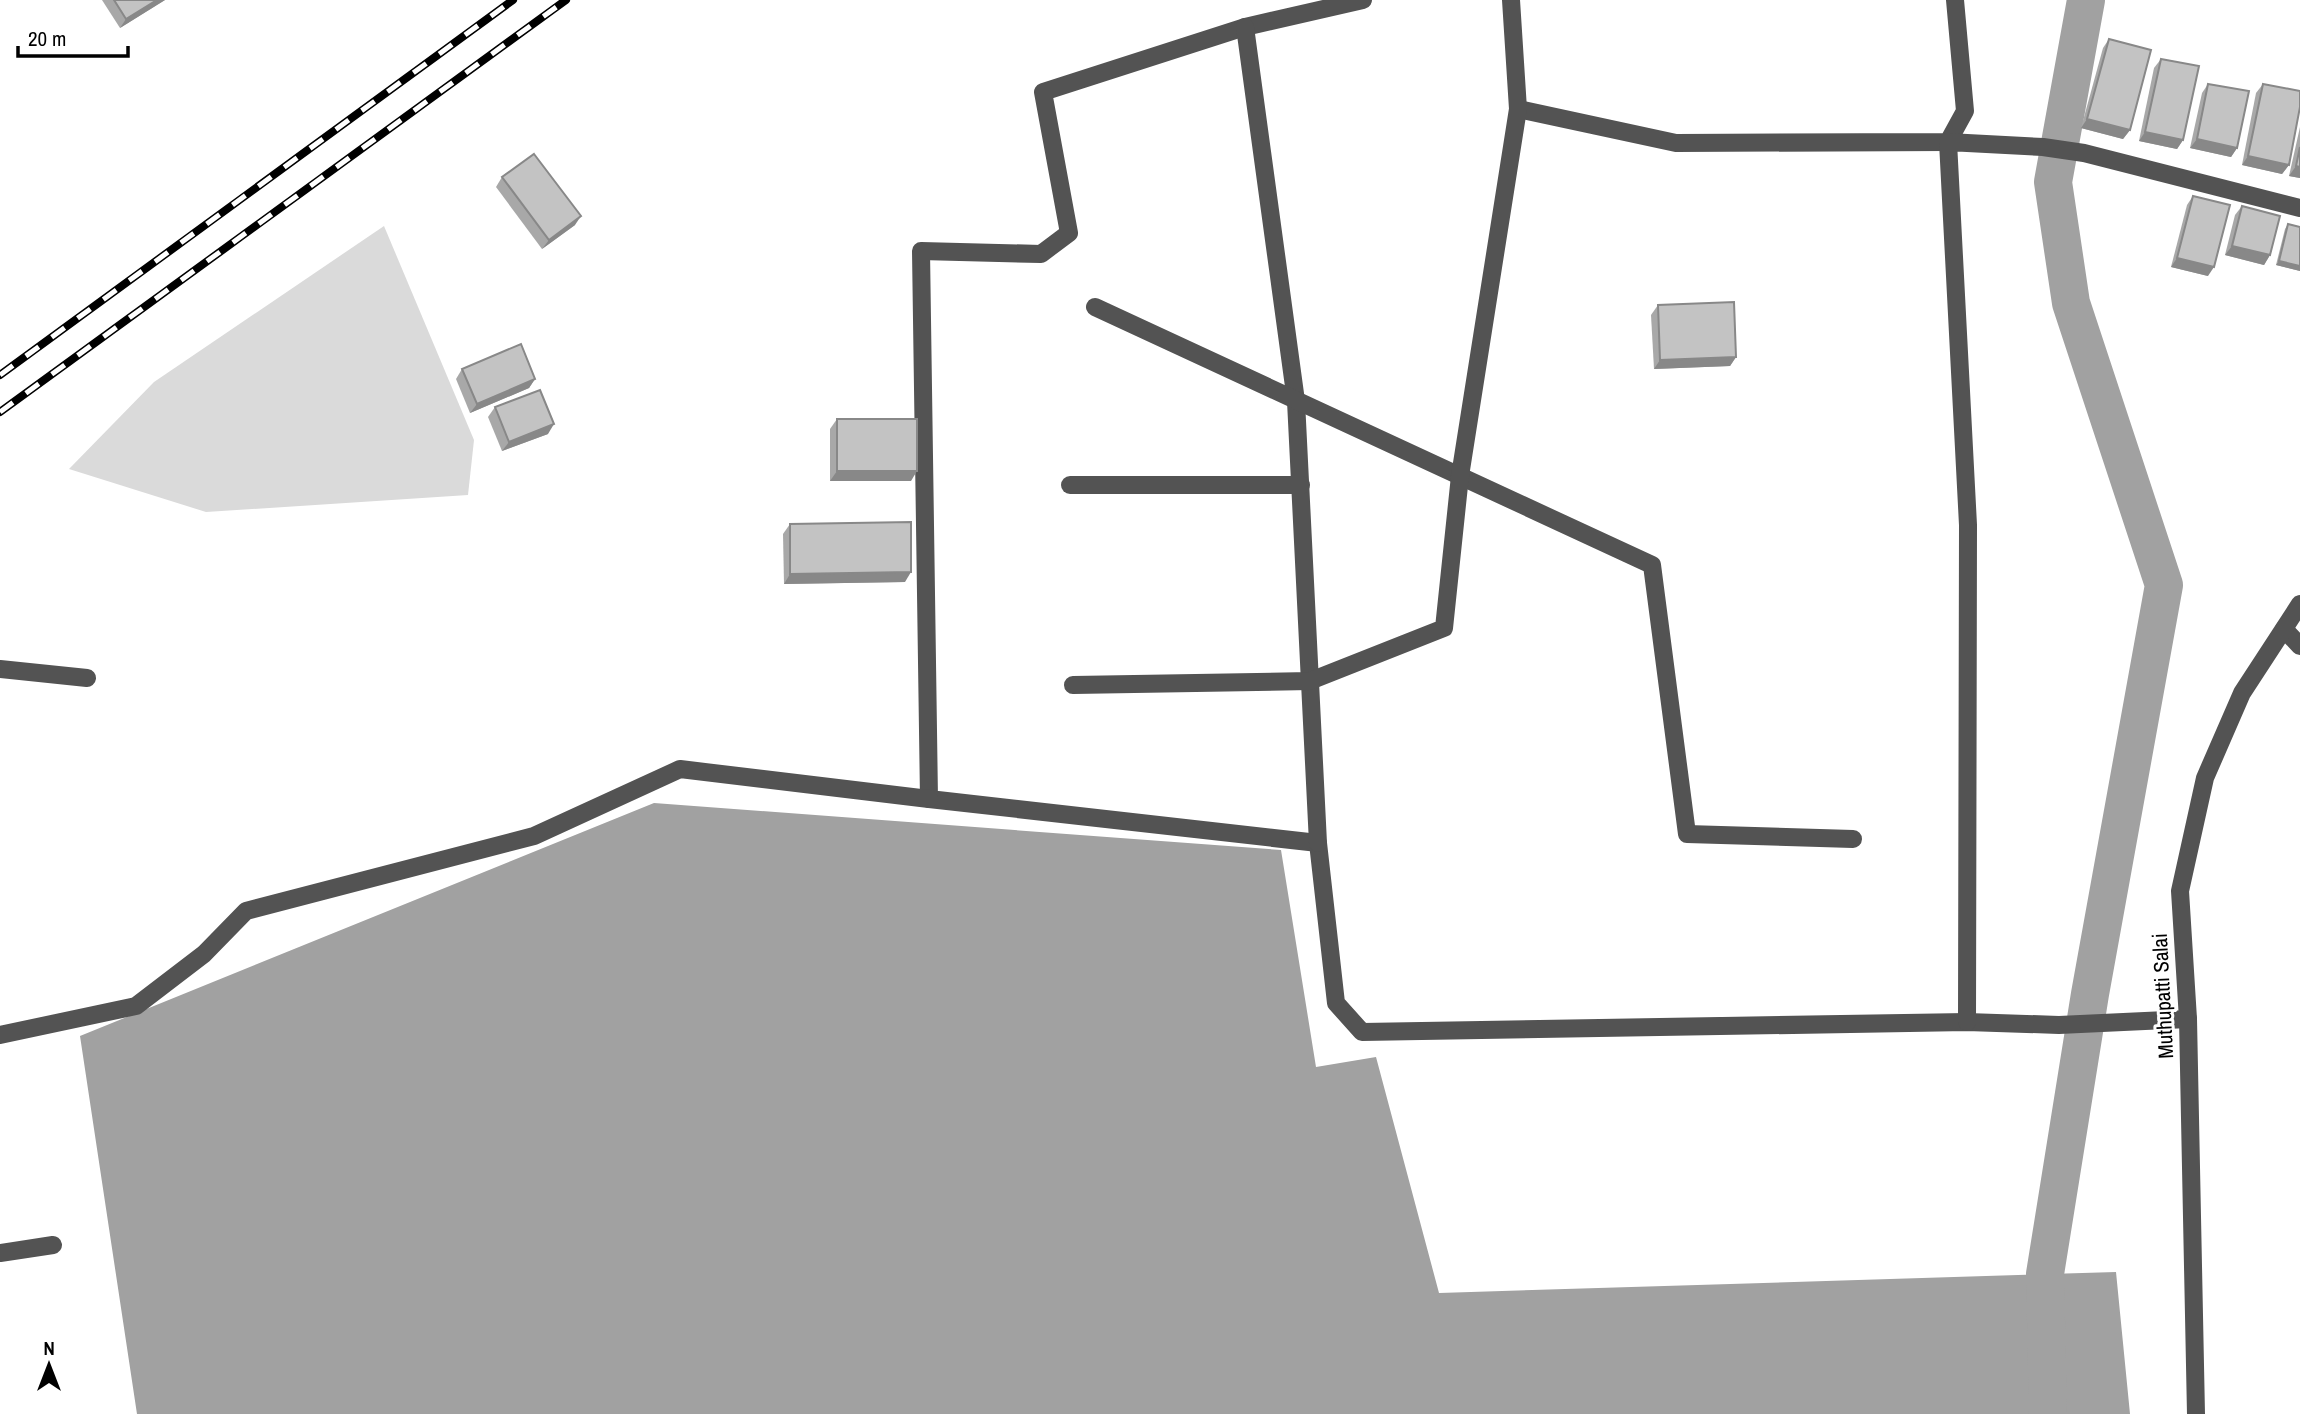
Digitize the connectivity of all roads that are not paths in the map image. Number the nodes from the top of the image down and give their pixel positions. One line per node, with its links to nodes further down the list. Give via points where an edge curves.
1 (1363, 0): 4 (street)
2 (1511, 0): 5 (street)
3 (1955, 0): 6 (street, via 1965,111)
4 (1245, 27): 9 (street); 20 (street, via 1043,92 1069,233 1041,254 921,251)
5 (1518, 109): 6 (street, via 1676,144); 10 (street)
6 (1948, 142): 7 (street, via 2043,146 2084,153); 24 (street, via 1968,525)
7 (2300, 208)
8 (1095, 307): 9 (street)
9 (1296, 401): 10 (street); 12 (street)
10 (1460, 476): 18 (street, via 1444,628); 21 (street, via 1652,565 1687,834)
11 (1070, 485): 12 (street)
12 (1301, 485): 18 (street)
13 (2300, 604): 14 (street, Muthupatti Salai)
14 (2284, 629): 15 (street); 23 (street, Muthupatti Salai, via 2242,693 2205,778 2180,891)
15 (2300, 646)
16 (0, 668): 17 (street)
17 (87, 678)
18 (1310, 681): 19 (street); 22 (street)
19 (1073, 685)
20 (929, 799): 22 (street); 25 (street, via 680,769 534,836 246,911 204,954 136,1006)
21 (1853, 839)
22 (1318, 843): 24 (street, via 1336,1003 1362,1032)
23 (2188, 1019): 24 (street, via 2059,1025); 28 (street, Muthupatti Salai)
24 (1966, 1022)
25 (0, 1035)
26 (53, 1245): 27 (street)
27 (0, 1253)
28 (2196, 1414)

